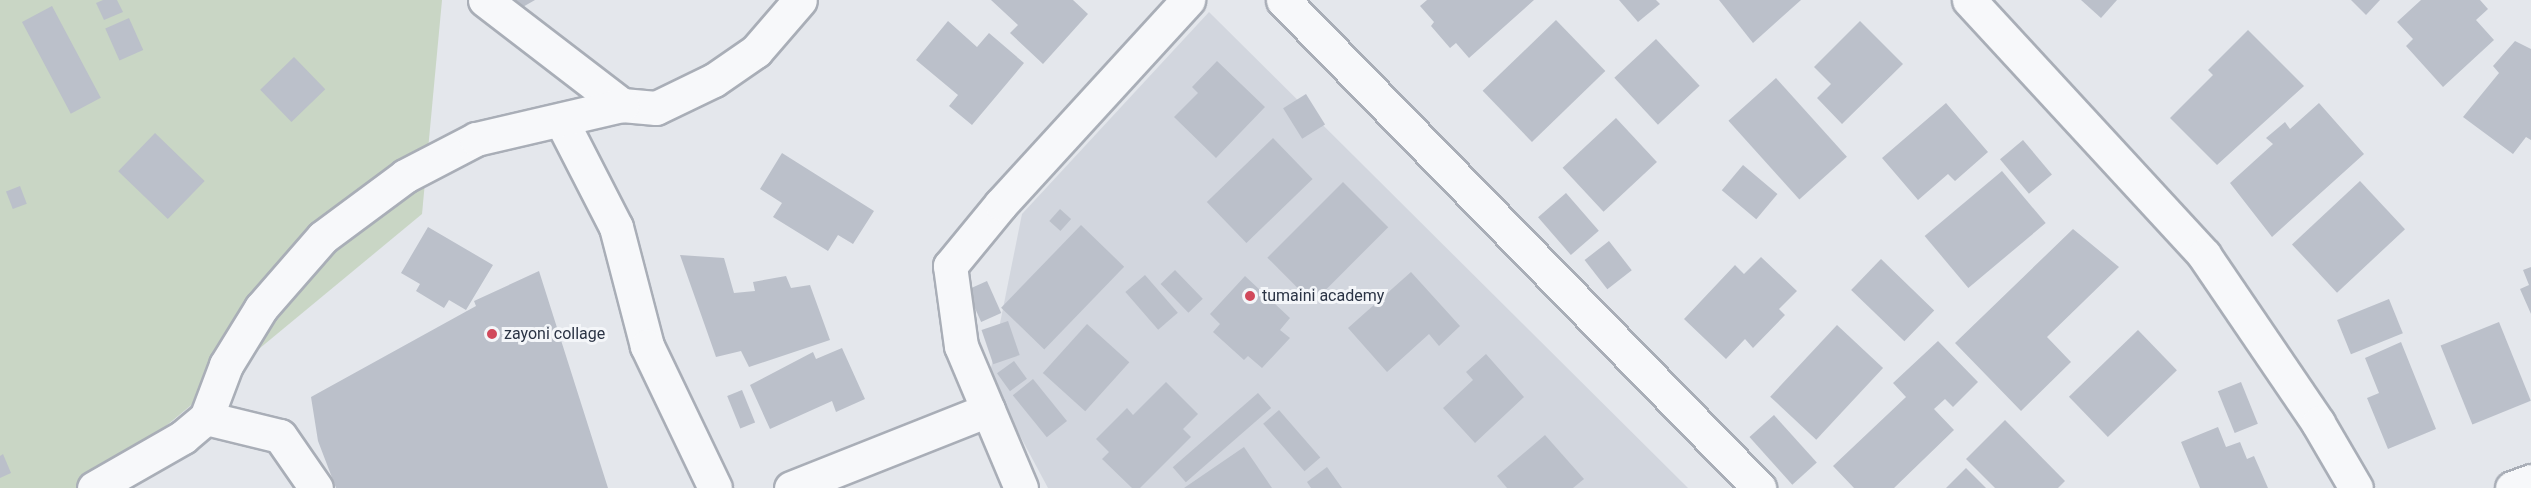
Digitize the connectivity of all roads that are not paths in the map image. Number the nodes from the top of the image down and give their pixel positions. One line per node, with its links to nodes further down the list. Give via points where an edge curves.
1 (485, 0): 6 (street)
2 (800, 0): 6 (street, via 756,51 714,80 656,108)
3 (1188, 0): 8 (street, via 1001,204 950,266 961,346)
4 (1283, 0): 16 (street)
5 (1969, 0): 17 (street, via 2204,255 2318,423)
6 (622, 105): 7 (street)
7 (561, 120): 9 (street, via 476,139 441,153 323,237 261,308 226,365); 13 (street, via 616,227 647,346)
8 (988, 410): 14 (street); 15 (street)
9 (206, 418): 11 (street, via 183,437); 12 (street, via 280,436)
10 (2531, 481): 18 (street)
11 (94, 488)
12 (316, 488)
13 (715, 488)
14 (791, 488)
15 (1021, 488)
16 (1759, 488)
17 (2356, 488)
18 (2512, 488)

